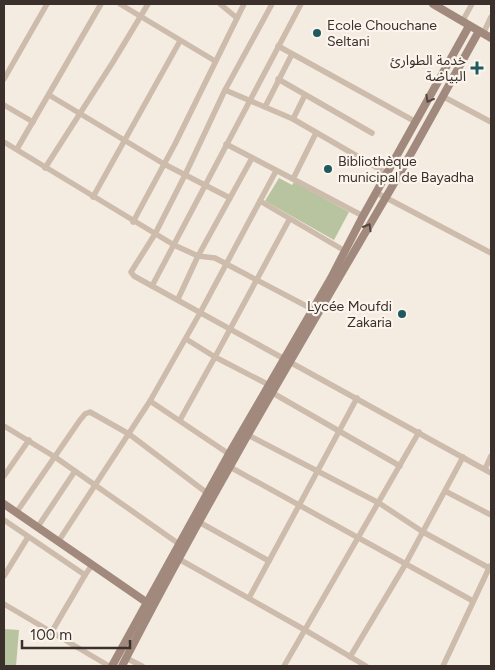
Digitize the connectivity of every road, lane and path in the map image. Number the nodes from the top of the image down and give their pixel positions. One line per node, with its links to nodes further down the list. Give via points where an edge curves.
1 (47, 4): 21 (street)
2 (101, 4): 24 (street)
3 (120, 4): 11 (street)
4 (148, 4): 11 (street)
5 (220, 4): 13 (street)
6 (244, 4): 13 (street)
7 (272, 4): 23 (street)
8 (301, 4): 18 (street)
9 (433, 4): 14 (street)
10 (472, 4): 14 (street)
11 (142, 16): 17 (street); 30 (street)
12 (491, 17): 15 (street)
13 (237, 18): 20 (street)
14 (466, 24): 15 (street); 33 (street, one-way to 33)
15 (481, 33): 16 (street); 26 (street)
16 (491, 38)
17 (180, 41): 20 (street); 37 (street)
18 (278, 46): 19 (street); 27 (street)
19 (292, 54): 22 (street); 33 (street)
20 (215, 61): 42 (street)
21 (4, 79)
22 (278, 79): 25 (street); 29 (street)
23 (225, 90): 27 (street); 46 (street)
24 (49, 95): 30 (street); 32 (street)
25 (306, 95): 31 (street); 36 (street)
26 (442, 96): 34 (street); 51 (street)
27 (249, 100): 29 (street); 39 (street)
28 (4, 105): 32 (street)
29 (265, 107): 31 (street)
30 (80, 112): 37 (street); 43 (street)
31 (293, 119): 35 (street)
32 (33, 122): 40 (street)
33 (416, 122): 45 (street)
34 (491, 122)
35 (316, 133): 45 (street); 47 (street)
36 (372, 133)
37 (126, 140): 42 (street); 50 (street)
38 (4, 142): 40 (street)
39 (226, 144): 41 (street); 48 (street)
40 (17, 149): 43 (street)
41 (252, 158): 44 (street); 52 (street)
42 (164, 164): 46 (street); 56 (street)
43 (45, 168): 50 (street)
44 (276, 171): 47 (street); 53 (street)
45 (388, 174): 49 (street)
46 (185, 175): 48 (street); 57 (street)
47 (292, 179): 54 (street)
48 (206, 185): 52 (street); 58 (street)
49 (377, 193): 51 (street); 54 (street)
50 (93, 197): 56 (street)
51 (385, 197): 60 (street); 71 (street, one-way to 51)
52 (230, 198): 61 (street)
53 (260, 201): 55 (street); 62 (street)
54 (363, 216): 59 (street)
55 (289, 220): 59 (street); 63 (street)
56 (133, 222): 57 (street)
57 (156, 234): 58 (street); 64 (street, via 131,272)
58 (174, 245): 61 (street); 64 (street)
59 (346, 251): 66 (street)
60 (491, 253)
61 (198, 256): 62 (street); 65 (street)
62 (227, 264): 63 (street); 67 (street)
63 (257, 279): 66 (street); 68 (street)
64 (152, 286): 65 (street)
65 (178, 299): 67 (street)
66 (312, 309): 71 (street)
67 (200, 313): 68 (street); 69 (street)
68 (231, 328): 70 (street); 71 (street)
69 (186, 339): 70 (street); 74 (street)
70 (216, 358): 72 (street); 75 (street)
71 (287, 359): 72 (street); 73 (street)
72 (270, 389): 77 (street); 80 (street); 82 (street)
73 (356, 398): 77 (street); 78 (street)
74 (150, 401): 75 (street); 79 (street)
75 (180, 420): 82 (street)
76 (4, 426): 81 (street)
77 (339, 431): 86 (street); 90 (street)
78 (419, 432): 85 (street); 86 (street)
79 (129, 434): 84 (street, via 90,412 80,420); 93 (street); 95 (street)
80 (248, 435): 87 (street); 90 (street)
81 (29, 440): 84 (street); 92 (street)
82 (229, 454): 95 (street)
83 (491, 456): 88 (street)
84 (55, 457): 89 (street); 99 (street)
85 (463, 457): 88 (street); 94 (street)
86 (400, 466): 97 (street)
87 (230, 467): 98 (street); 102 (street)
88 (484, 469): 91 (street)
89 (75, 471): 93 (street); 103 (street)
90 (317, 472): 97 (street); 98 (street)
91 (491, 473)
92 (4, 476)
93 (95, 485): 108 (street); 109 (street)
94 (445, 491): 100 (street); 104 (street)
95 (207, 493): 109 (street)
96 (4, 504): 99 (street)
97 (379, 504): 104 (street); 107 (street)
98 (299, 505): 107 (street); 112 (street)
99 (16, 513): 103 (street)
100 (491, 516)
101 (4, 520): 105 (street)
102 (199, 522): 111 (street); 112 (street)
103 (37, 528): 106 (street)
104 (423, 532): 114 (street); 115 (street)
105 (28, 536): 110 (street); 117 (street)
106 (50, 536): 108 (street); 110 (street)
107 (358, 539): 114 (street); 122 (street)
108 (58, 542): 113 (street)
109 (179, 544): 111 (street)
110 (44, 548): 116 (street)
111 (176, 557): 118 (street); 121 (street)
112 (269, 561): 118 (street)
113 (92, 565): 116 (street); 121 (street)
114 (405, 565): 119 (street); 124 (street)
115 (491, 567): 119 (street)
116 (85, 575): 123 (street)
117 (4, 576)
118 (249, 598): 122 (street)
119 (474, 602): 131 (street)
120 (4, 604): 123 (street)
121 (149, 604): 125 (street); 126 (street)
122 (305, 630): 124 (street); 129 (street)
123 (51, 633): 126 (street)
124 (350, 657): 130 (street)
125 (126, 658): 127 (street); 128 (street)
126 (111, 666)
127 (122, 666)
128 (142, 666)
129 (284, 666)
130 (366, 666)
131 (443, 666)

